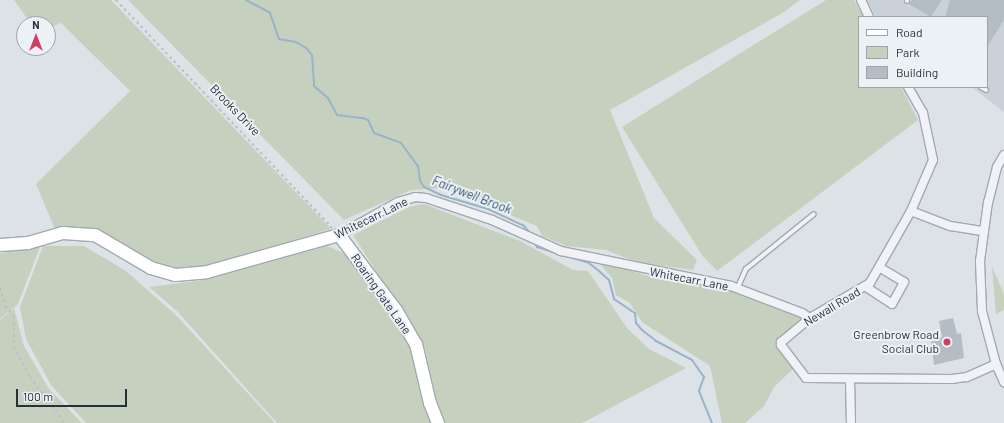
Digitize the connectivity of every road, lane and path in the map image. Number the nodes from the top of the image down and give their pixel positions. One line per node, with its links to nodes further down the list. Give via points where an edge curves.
1 (116, 0): 12 (path, Brooks Drive)
2 (861, 0): 3 (street)
3 (869, 16)
4 (983, 88): 6 (lane)
5 (909, 89): 9 (street, Newall Road, via 923,113 932,160)
6 (986, 90)
7 (1004, 155): 8 (street)
8 (1001, 169): 11 (street)
9 (911, 211): 11 (street, via 950,226); 14 (street, Newall Road)
10 (814, 214): 17 (lane, via 746,270)
11 (982, 231): 19 (street, via 982,311)
12 (339, 235): 13 (street, Whitecarr Lane, via 207,272 175,275 151,268 95,235 63,234 28,243); 17 (street, Whitecarr Lane, via 398,202 415,197 426,198 492,220 561,251); 23 (street, Roaring Gate Lane, via 396,310 416,344 430,403)
13 (0, 245)
14 (879, 267): 15 (street, Newall Road); 15 (street, via 904,282 892,304)
15 (866, 286): 18 (street, Newall Road)
16 (0, 288): 22 (path, via 4,306 14,316 14,347 30,377)
17 (737, 289): 18 (street, Whitecarr Lane)
18 (810, 318): 20 (street, Newall Road, via 781,342 786,352 806,378)
19 (996, 364): 20 (street, Newall Road, via 967,377 952,380); 21 (street)
20 (850, 379): 24 (street)
21 (1004, 382)
22 (65, 423)
23 (438, 423)
24 (851, 423)

